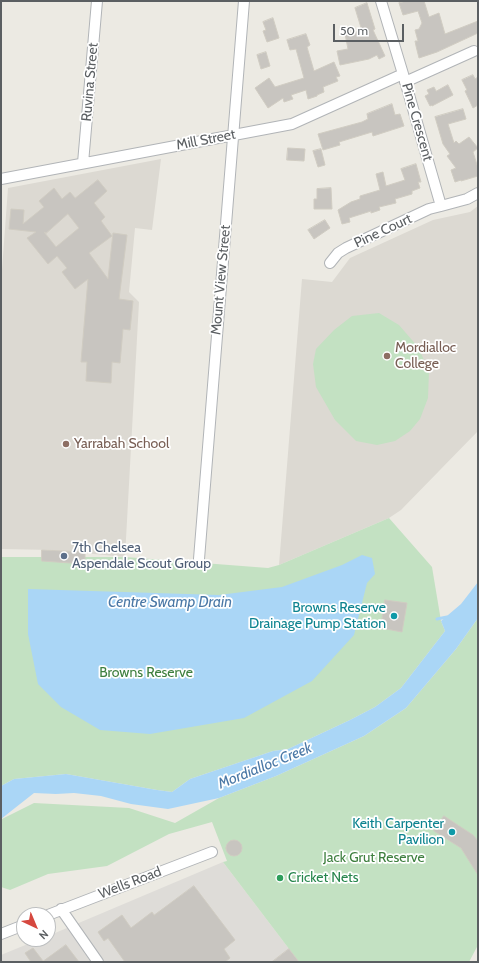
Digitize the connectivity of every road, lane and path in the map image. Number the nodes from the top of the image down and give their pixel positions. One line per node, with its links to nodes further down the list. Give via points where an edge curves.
1 (97, 1): 7 (street, Ruvina Street)
2 (244, 1): 6 (street, Mount View Street)
3 (381, 1): 5 (street, Pine Crescent)
4 (474, 51): 5 (street, Mill Street)
5 (404, 78): 6 (street, Mill Street, via 292,124); 10 (street, Pine Crescent)
6 (233, 136): 7 (street, Mill Street); 12 (street, Mount View Street)
7 (83, 163): 8 (street, Mill Street)
8 (1, 180)
9 (478, 192): 10 (street, via 467,199)
10 (441, 206): 11 (street, Pine Court, via 429,209 346,248)
11 (330, 263)
12 (199, 559)
13 (212, 852): 14 (street, Wells Road)
14 (61, 910): 15 (street, Wells Road); 18 (street)
15 (56, 912)
16 (16, 928): 17 (street)
17 (1, 934)
18 (98, 962)

